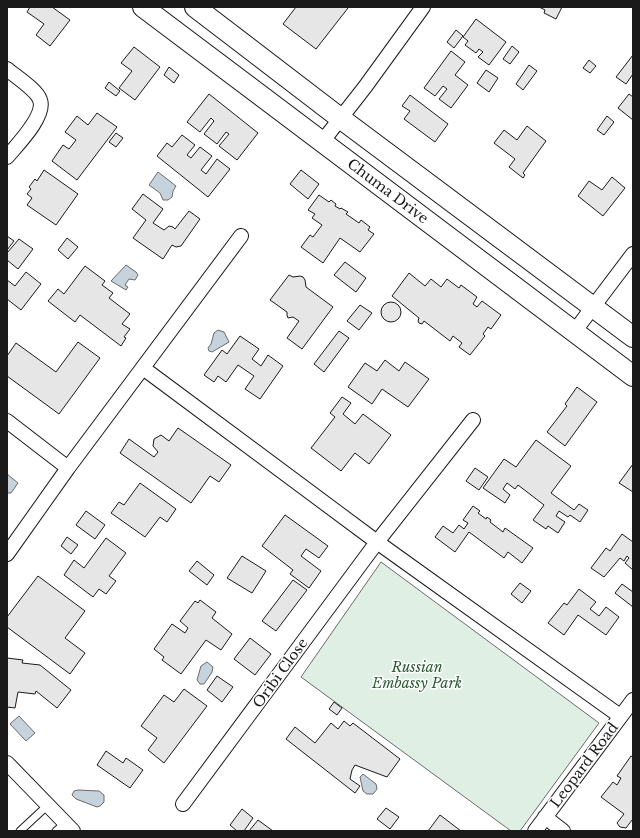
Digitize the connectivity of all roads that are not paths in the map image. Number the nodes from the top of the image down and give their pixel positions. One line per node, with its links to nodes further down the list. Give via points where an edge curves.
1 (143, 7): 6 (main road, Chuma Drive)
2 (195, 7): 5 (main road)
3 (424, 7): 5 (street)
4 (7, 69): 7 (street, via 36,94 41,108 32,126)
5 (340, 118): 6 (street); 10 (main road)
6 (322, 142): 11 (main road, Chuma Drive)
7 (7, 157)
8 (241, 236): 13 (street)
9 (633, 254): 10 (street)
10 (592, 307): 11 (street); 12 (main road)
11 (574, 332): 14 (main road, Chuma Drive)
12 (633, 337)
13 (143, 368): 17 (street); 18 (street)
14 (633, 376)
15 (473, 420): 18 (street, Oribi Close)
16 (7, 421): 17 (street)
17 (68, 468): 19 (street)
18 (376, 542): 21 (street); 23 (street, Oribi Close)
19 (7, 554)
20 (633, 700): 21 (street, Leopard Road)
21 (620, 716): 25 (street, Leopard Road)
22 (7, 763): 24 (street)
23 (183, 804)
24 (48, 805): 26 (street); 27 (lane)
25 (545, 817): 28 (street, Leopard Road); 29 (street)
26 (64, 828)
27 (20, 831)
28 (535, 831)
29 (563, 831)

